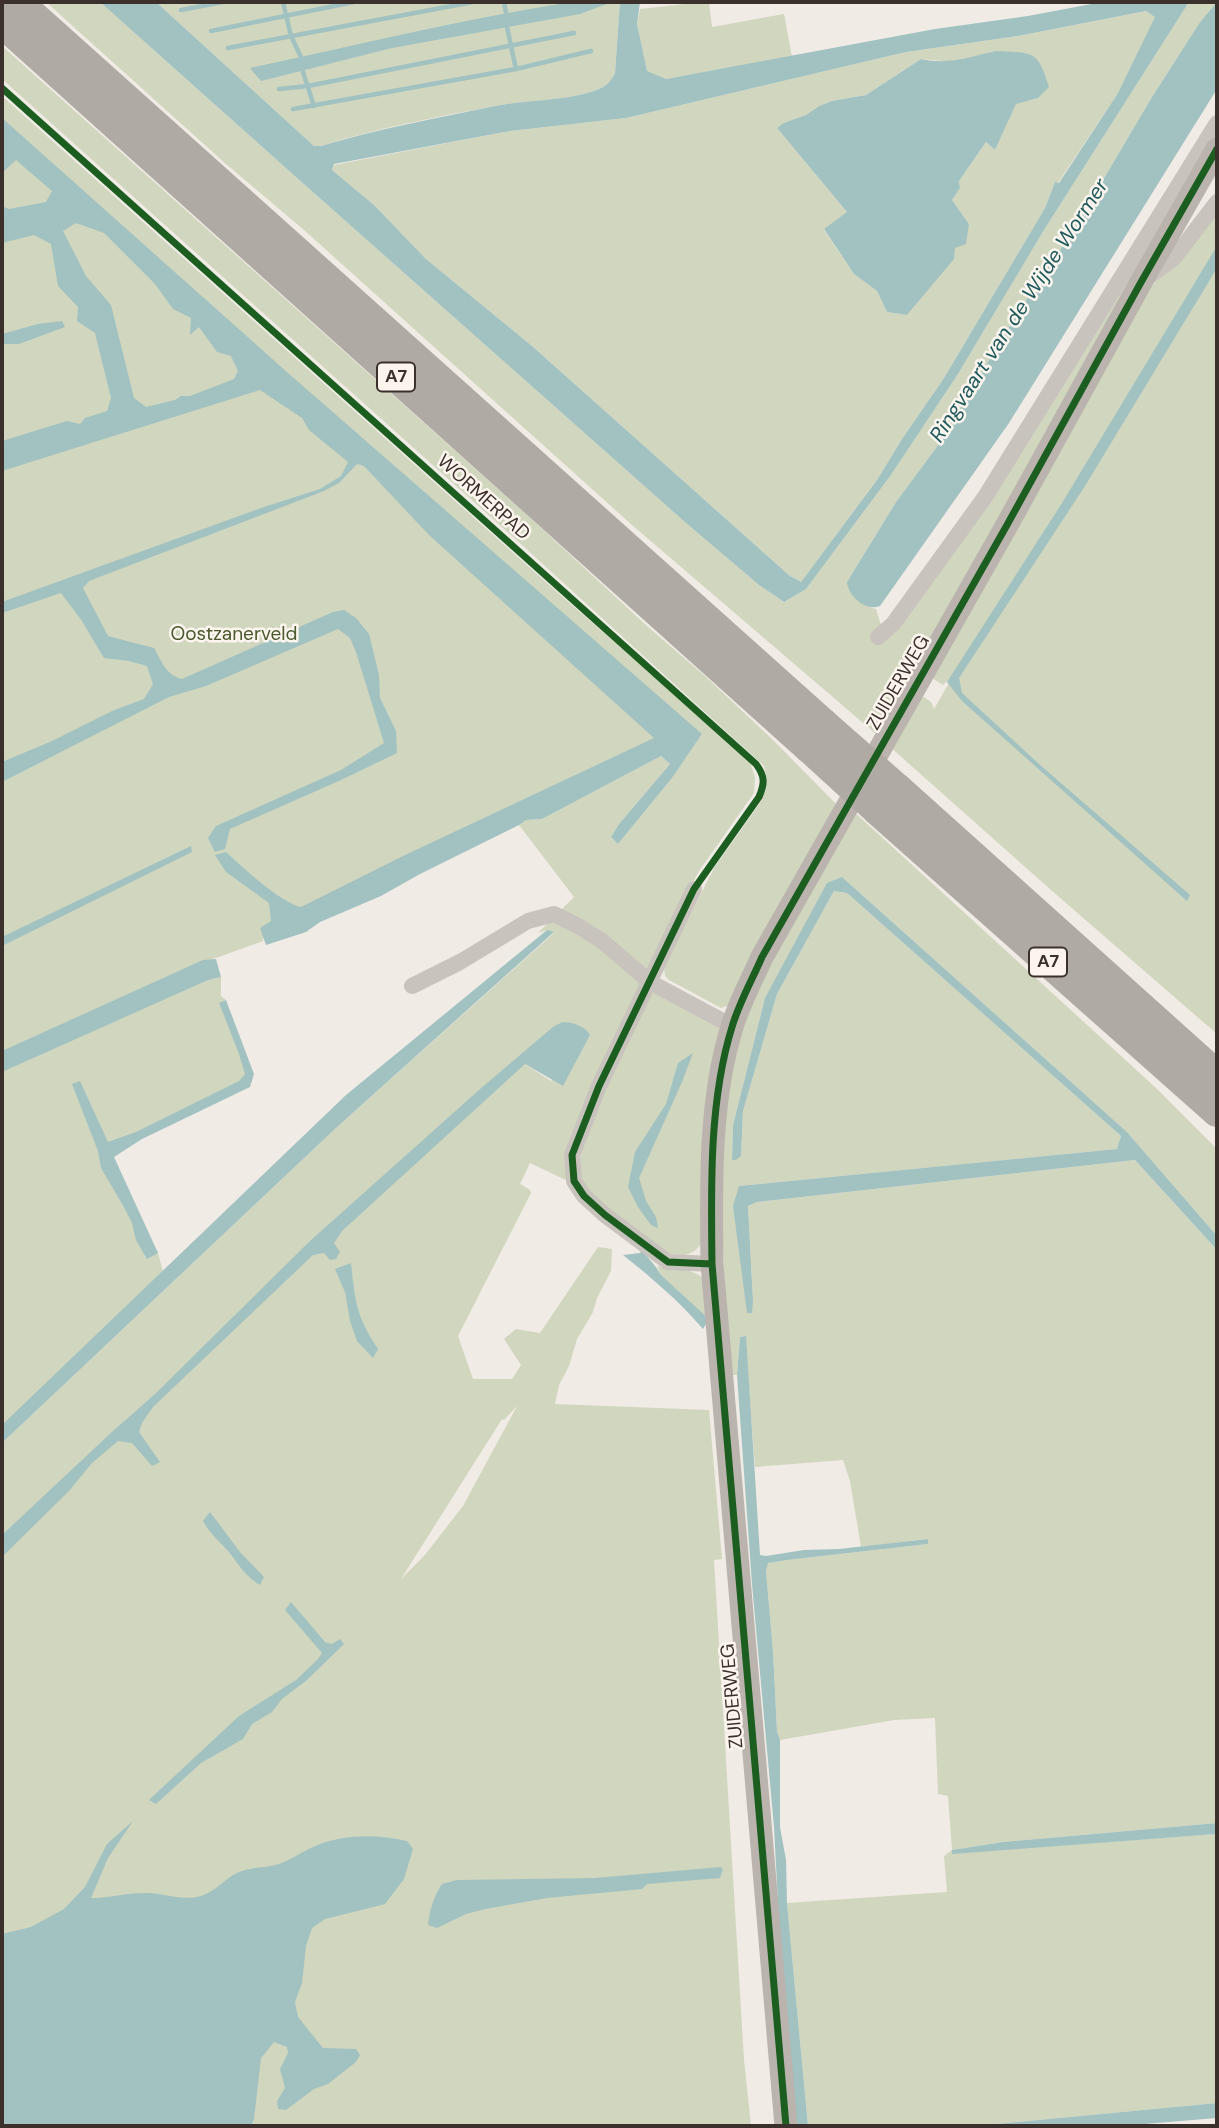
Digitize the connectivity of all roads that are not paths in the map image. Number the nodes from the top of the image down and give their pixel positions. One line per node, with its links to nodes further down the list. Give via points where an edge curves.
1 (18, 2): 8 (highway, A7)
2 (2, 23): 8 (highway, A7)
3 (1217, 123): 7 (street, ZUIDERWEG, via 985,497 893,624)
4 (1217, 149): 6 (street, ZUIDERWEG)
5 (1217, 202): 6 (street, via 1174,258)
6 (1140, 284): 13 (street, ZUIDERWEG, via 762,957)
7 (878, 637)
8 (816, 736): 9 (highway, A7, bridge)
9 (888, 799): 14 (highway, A7); 15 (highway, A7)
10 (694, 889): 11 (street)
11 (650, 982): 12 (street, via 602,942 554,914 528,921); 13 (street); 16 (street, via 599,1086 572,1156 574,1181 605,1215 667,1262)
12 (412, 986)
13 (732, 1026): 16 (street, ZUIDERWEG, via 715,1120)
14 (1217, 1074)
15 (1217, 1112)
16 (712, 1264): 17 (street, ZUIDERWEG)
17 (786, 2126)

